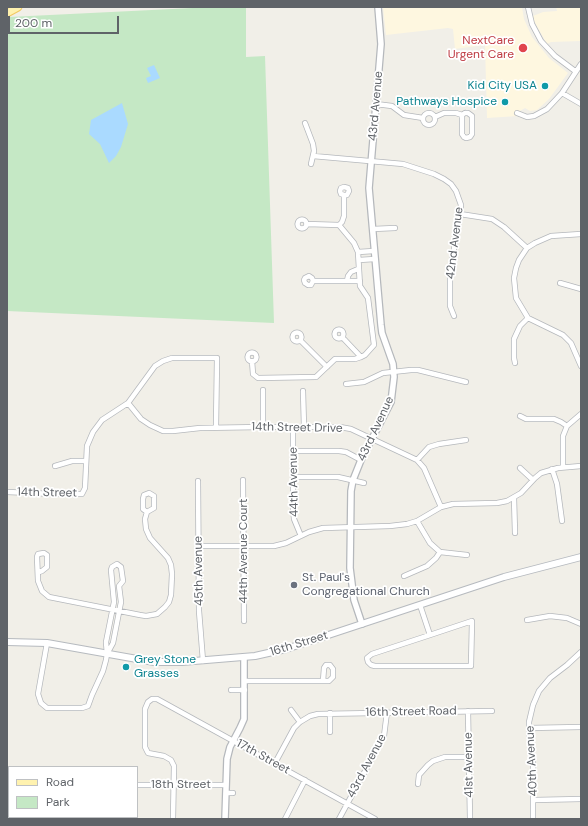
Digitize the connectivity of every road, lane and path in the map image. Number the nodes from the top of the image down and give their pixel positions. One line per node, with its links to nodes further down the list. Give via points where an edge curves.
1 (7, 7): 2 (main road)
2 (11, 7): 3 (main road)
3 (19, 7): 6 (main road)
4 (378, 7): 10 (street, 43rd Avenue, via 381,44)
5 (528, 7): 8 (street, via 536,34 546,48)
6 (7, 13)
7 (581, 64): 8 (street)
8 (576, 71): 9 (street)
9 (562, 93): 11 (street); 12 (street, via 547,109 534,116 527,117)
10 (376, 104): 15 (street, via 392,106 404,115); 18 (street, 43rd Avenue)
11 (581, 104)
12 (517, 113)
13 (462, 115): 13 (street, via 462,134 468,138 472,134 472,116 468,113); 14 (street, via 449,113)
14 (435, 117): 15 (street, via 429,113); 15 (street, via 434,123 429,125)
15 (423, 118)
16 (305, 123): 17 (street, via 313,144)
17 (313, 156): 18 (street, 42nd Avenue); 19 (street)
18 (371, 161): 21 (street, 42nd Avenue, via 410,166 444,179 456,190 460,200); 25 (street, 43rd Avenue, via 369,188)
19 (311, 164)
20 (344, 195): 23 (street, via 344,216)
21 (460, 214): 27 (street, via 492,219); 38 (street, 42nd Avenue, via 450,272 450,306)
22 (307, 224): 23 (street)
23 (339, 225): 29 (street)
24 (395, 228): 25 (street)
25 (372, 229): 28 (street, 43rd Avenue)
26 (581, 234): 27 (street, via 543,238)
27 (527, 248): 39 (street, via 516,268 514,288 516,298)
28 (374, 251): 29 (street); 30 (street, 43rd Avenue)
29 (358, 252): 31 (street)
30 (375, 259): 31 (street); 40 (street, 43rd Avenue)
31 (359, 260): 32 (street)
32 (358, 269): 34 (street, via 351,272); 35 (street)
33 (313, 281): 34 (street)
34 (347, 281): 35 (street)
35 (360, 281): 41 (street, via 360,286 368,298)
36 (560, 283): 37 (street)
37 (581, 288)
38 (454, 316)
39 (528, 318): 47 (street, via 563,335); 50 (street, via 520,326 514,339)
40 (381, 325): 41 (street); 42 (street, 43rd Avenue)
41 (371, 327): 43 (street)
42 (382, 333): 43 (street); 53 (street, 43rd Avenue)
43 (373, 335): 48 (street, via 374,345)
44 (342, 338): 48 (street)
45 (300, 340): 52 (street)
46 (581, 351): 47 (street)
47 (576, 353): 51 (street)
48 (361, 357): 52 (street, via 335,359)
49 (252, 361): 52 (street, via 253,374 258,378 316,377)
50 (515, 362)
51 (581, 366)
52 (327, 367)
53 (394, 371): 54 (street, via 418,370); 55 (street, via 364,382); 66 (street, 43rd Avenue, via 391,402)
54 (466, 382)
55 (346, 384)
56 (263, 390): 63 (street)
57 (303, 391): 65 (street)
58 (128, 403): 62 (street, 14th Street Drive, via 141,418 163,431); 62 (street, 14th Street, via 149,373 163,361 172,358 217,358); 71 (street, 14th Street, via 98,425 87,446)
59 (581, 414): 61 (street)
60 (520, 416): 61 (street, via 526,419 554,419)
61 (567, 426): 74 (street, via 563,436)
62 (216, 427): 63 (street, 14th Street Drive)
63 (263, 427): 64 (street, 14th Street Drive)
64 (293, 427): 65 (street, 14th Street Drive); 68 (street, 44th Avenue)
65 (304, 427): 66 (street, 14th Street Drive, via 340,427)
66 (373, 438): 69 (street, 43rd Avenue); 70 (street, 14th Street Drive)
67 (466, 440): 70 (street, via 429,447)
68 (293, 451): 69 (street, via 339,451); 77 (street, 44th Avenue)
69 (361, 460): 79 (street, 43rd Avenue)
70 (417, 460): 85 (street, via 424,468)
71 (86, 461): 72 (street, via 72,461); 83 (street, 14th Street, via 86,488 82,494)
72 (55, 466)
73 (581, 466): 74 (street)
74 (563, 467): 76 (street)
75 (520, 468): 80 (street)
76 (552, 469): 80 (street, via 541,473); 88 (street, via 557,484)
77 (293, 477): 79 (street, via 338,477); 91 (street, 44th Avenue, via 294,519)
78 (243, 480): 93 (street, 44th Avenue Court)
79 (353, 480): 82 (street); 89 (street, 43rd Avenue)
80 (533, 480): 84 (street)
81 (198, 481): 92 (street, 45th Avenue)
82 (364, 483)
83 (7, 492)
84 (514, 498): 85 (street, via 497,503 453,504); 90 (street)
85 (441, 507): 87 (street)
86 (147, 512): 104 (street, via 145,524 148,533 171,565 171,595 165,607 157,614 146,616)
87 (417, 521): 89 (street, via 399,526); 94 (street, via 430,543)
88 (562, 521)
89 (350, 527): 91 (street, via 323,528); 99 (street, 43rd Avenue)
90 (515, 534)
91 (301, 536): 93 (street, via 282,545)
92 (199, 546): 93 (street); 115 (street, 45th Avenue, via 199,611)
93 (243, 546): 106 (street, 44th Avenue Court)
94 (440, 552): 95 (street); 98 (street, via 427,566)
95 (467, 555)
96 (581, 557): 103 (main road, 16th Street, via 504,576)
97 (38, 572): 104 (street, via 40,587 49,597)
98 (404, 576)
99 (352, 581): 100 (street); 107 (street, 43rd Avenue, via 354,600)
100 (358, 581)
101 (113, 586): 102 (street); 102 (street, via 111,570 117,564 121,567 123,581); 104 (street)
102 (119, 586): 104 (street, via 120,602)
103 (420, 605): 107 (main road, 16th Street); 109 (street)
104 (116, 611): 113 (street, via 106,642)
105 (527, 620): 108 (street, via 550,616 567,618)
106 (244, 621)
107 (362, 624): 114 (main road, 16th Street, via 274,652)
108 (581, 624)
109 (430, 635): 109 (street, via 472,621 471,666 375,666 368,662 367,658 372,654)
110 (7, 642): 111 (main road, 16th Street)
111 (47, 643): 113 (main road, 16th Street); 113 (street, via 38,694 41,703 47,708 88,706 103,671)
112 (581, 652): 129 (street, 40th Avenue, via 550,678 539,691 533,705)
113 (107, 654): 115 (main road, 16th Street, via 154,662)
114 (244, 657): 115 (main road, 16th Street); 118 (street)
115 (203, 661)
116 (323, 673): 117 (street); 117 (street, via 328,665); 119 (street)
117 (333, 673): 119 (street, via 331,680)
118 (245, 681): 119 (street); 121 (street)
119 (323, 681)
120 (231, 690): 121 (street)
121 (245, 690): 131 (street, via 244,719)
122 (291, 710): 127 (street)
123 (468, 711): 124 (street, 16th Street Road); 125 (street, 16th Street Road); 132 (street, 41st Avenue)
124 (492, 711)
125 (387, 712): 126 (street, 16th Street Road); 143 (street, 43rd Avenue, via 384,736)
126 (330, 713): 127 (street, 16th Street Road, via 310,716); 130 (street)
127 (300, 722): 133 (street)
128 (581, 727): 129 (street)
129 (529, 728): 142 (street, 40th Avenue)
130 (330, 732)
131 (233, 740): 133 (street, 17th Street); 137 (street, 17th Street, via 157,699 148,702 145,709 145,747 148,753 171,760 174,766); 138 (street, via 227,758)
132 (468, 757): 135 (street, via 444,757 433,761 420,775); 149 (street, 41st Avenue)
133 (275, 763): 134 (street, 17th Street)
134 (305, 780): 143 (street, 17th Street); 146 (street)
135 (418, 784)
136 (138, 785): 137 (street, 18th Street)
137 (174, 785): 138 (street, 18th Street); 144 (street)
138 (226, 785): 139 (street)
139 (226, 792): 140 (street); 145 (street)
140 (233, 792)
141 (581, 799): 142 (street)
142 (534, 800): 150 (street, 40th Avenue)
143 (347, 803): 147 (street, 43rd Avenue); 148 (street, 17th Street)
144 (173, 819)
145 (225, 819)
146 (284, 819)
147 (339, 819)
148 (375, 819)
149 (470, 819)
150 (533, 819)

